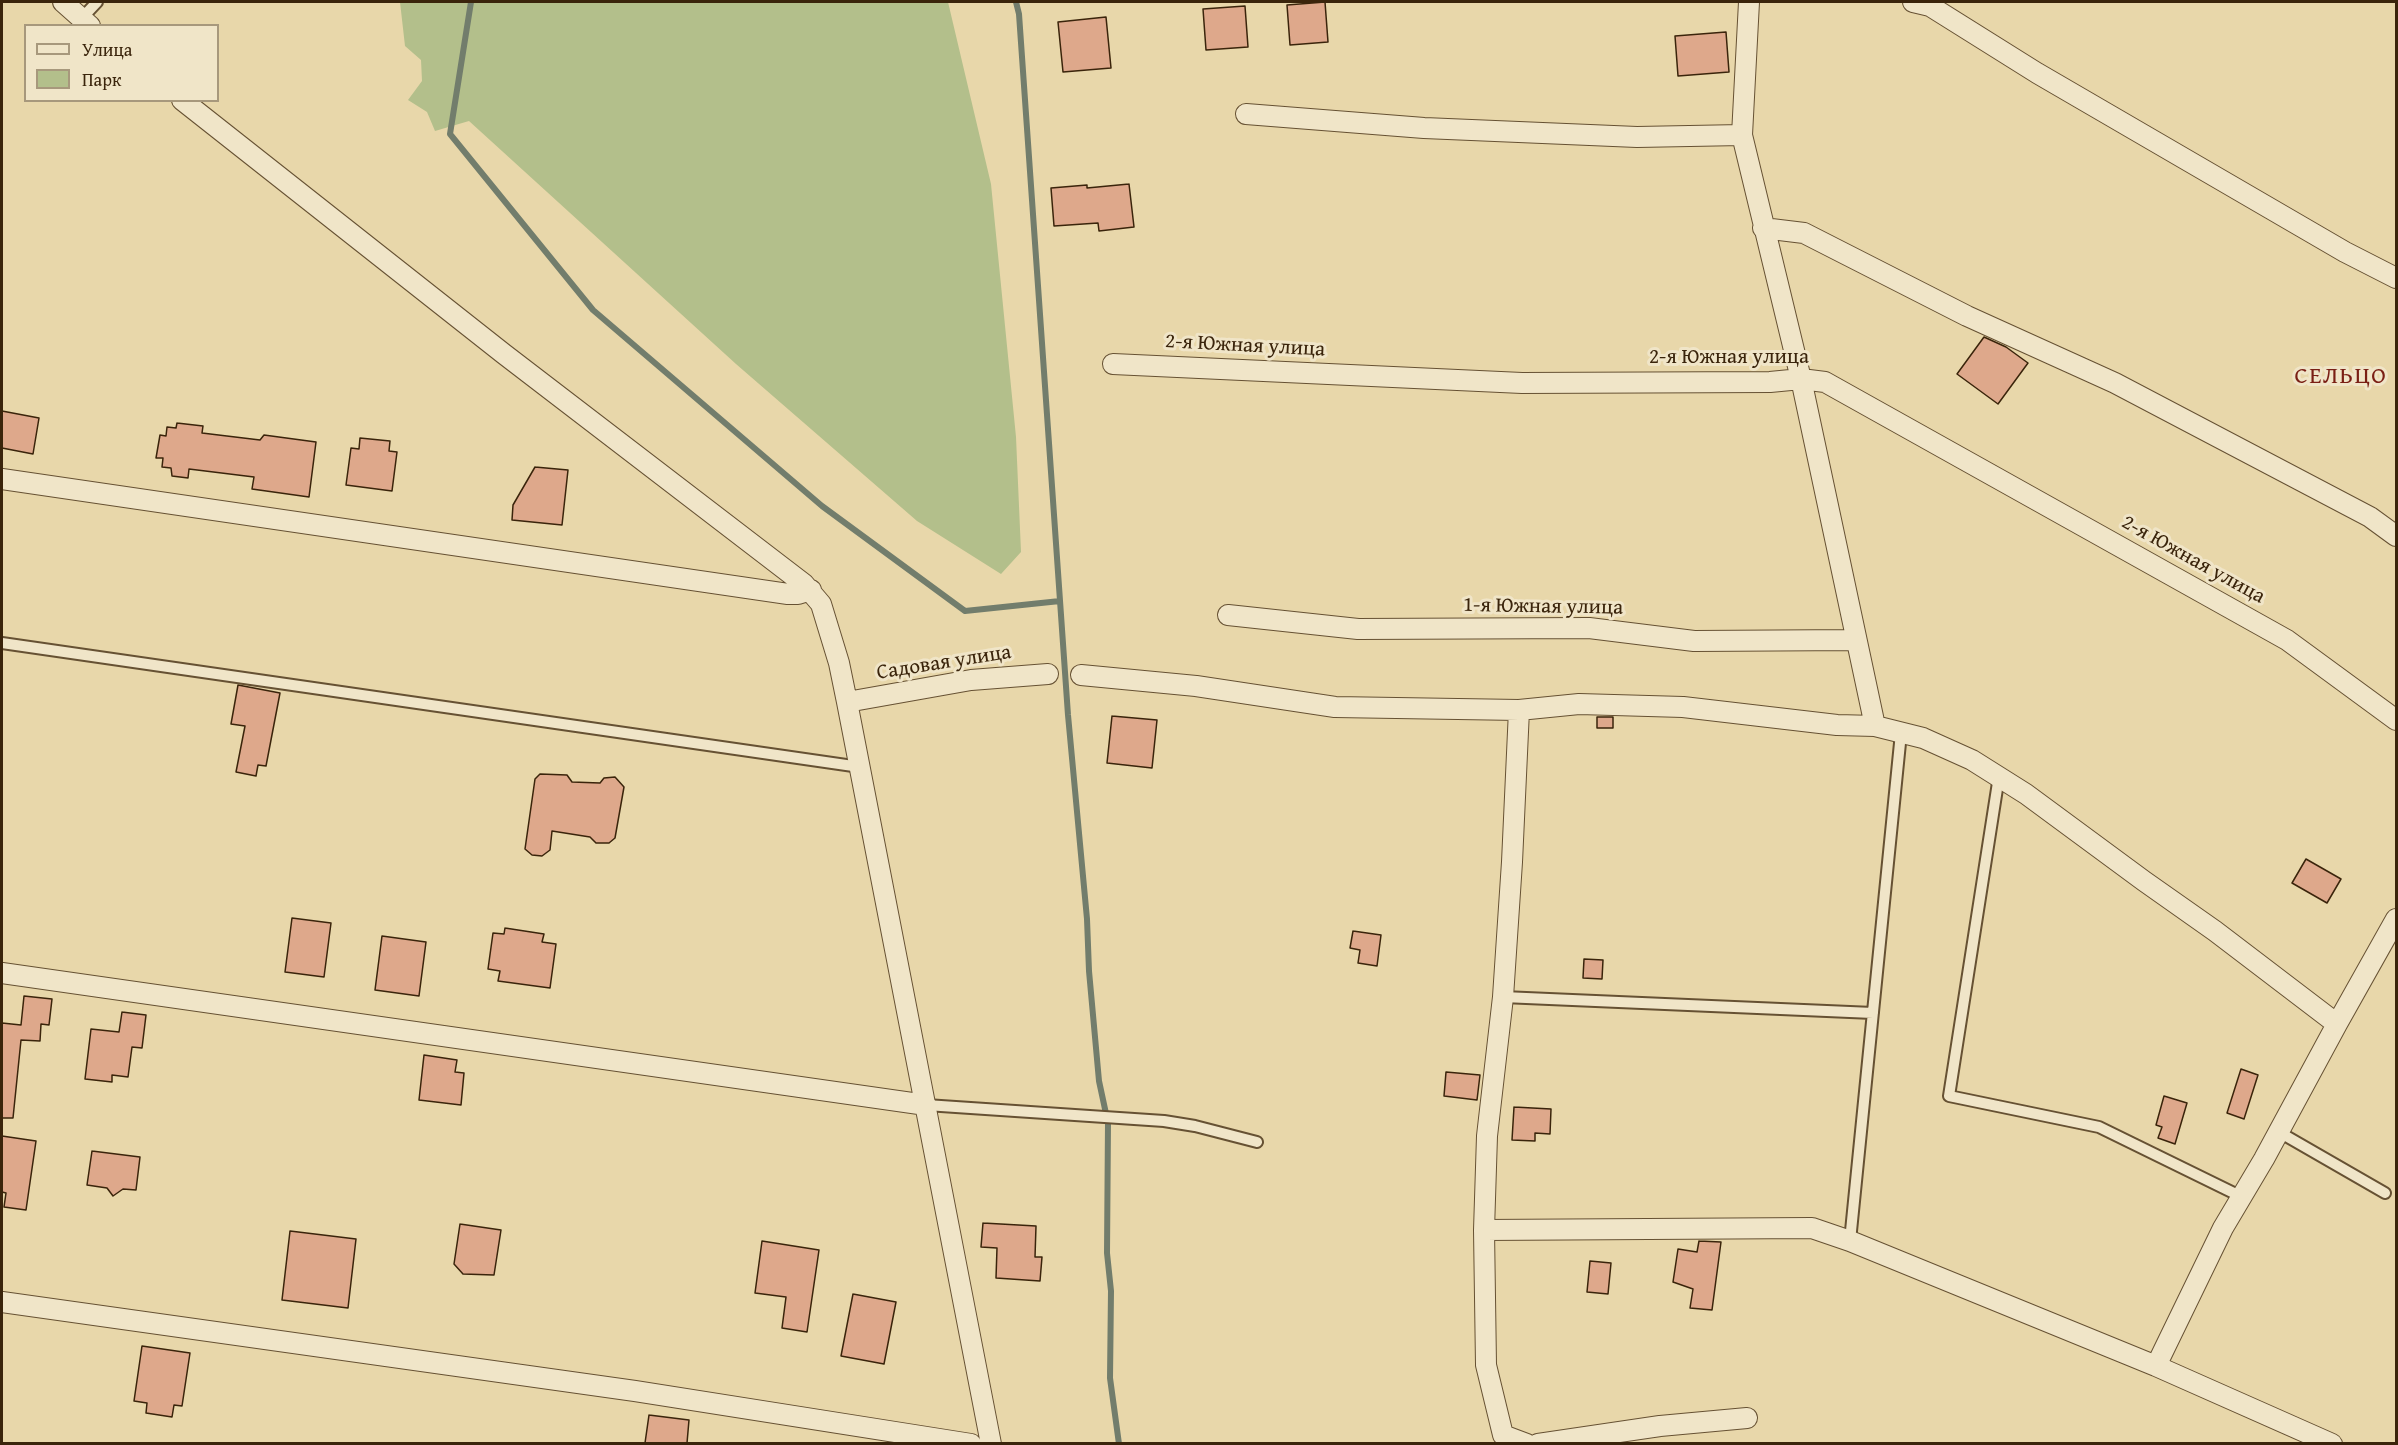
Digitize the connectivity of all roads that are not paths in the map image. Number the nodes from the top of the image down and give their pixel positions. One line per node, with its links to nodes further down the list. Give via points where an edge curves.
1 (63, 2): 5 (street)
2 (97, 2): 5 (lane)
3 (1749, 2): 8 (street)
4 (1913, 2): 10 (street, via 1930,6 2068,91 2345,252)
5 (86, 22)
6 (185, 102): 15 (street, via 395,270)
7 (1246, 114): 8 (street, via 1578,135)
8 (1742, 135): 9 (street)
9 (1763, 228): 12 (street); 14 (street, via 1804,233 1967,316 2115,383 2370,517)
10 (2397, 278)
11 (1113, 364): 12 (street, 2-я Южная улица, via 1522,383)
12 (1801, 379): 17 (street); 23 (street, 2-я Южная улица, via 1825,382 2277,634)
13 (2, 479): 15 (street, via 788,594)
14 (2397, 536)
15 (811, 590): 21 (street, via 826,617)
16 (1228, 615): 17 (street, 1-я Южная улица, via 1358,629 1589,628 1694,641)
17 (1856, 640): 24 (street)
18 (2, 643): 26 (lane)
19 (1048, 674): 21 (street, Садовая улица, via 970,680)
20 (1081, 675): 22 (street, via 1206,687 1335,707)
21 (847, 702): 26 (street)
22 (1519, 710): 24 (street, via 1579,704 1683,707); 30 (street)
23 (2397, 720)
24 (1875, 726): 25 (street)
25 (1901, 733): 27 (street, via 1923,738); 31 (lane)
26 (860, 767): 33 (street)
27 (1999, 776): 32 (street, via 2215,930); 37 (lane, via 1949,1096 2099,1127)
28 (2397, 919): 32 (street)
29 (2, 973): 33 (street)
30 (1503, 998): 31 (lane); 38 (street, via 1487,1136)
31 (1873, 1013): 39 (lane)
32 (2337, 1024): 34 (street)
33 (926, 1105): 35 (lane, via 1164,1121); 44 (street)
34 (2279, 1132): 36 (lane); 37 (street)
35 (1257, 1142)
36 (2385, 1193)
37 (2242, 1197): 41 (street)
38 (1484, 1230): 39 (street, via 1812,1228); 45 (street, via 1486,1365 1503,1436)
39 (1850, 1240): 41 (street)
40 (2, 1302): 43 (street, via 635,1391)
41 (2156, 1366): 47 (street)
42 (1747, 1418): 46 (street)
43 (971, 1443)
44 (991, 1443)
45 (1527, 1443)
46 (1538, 1443)
47 (2332, 1443)

